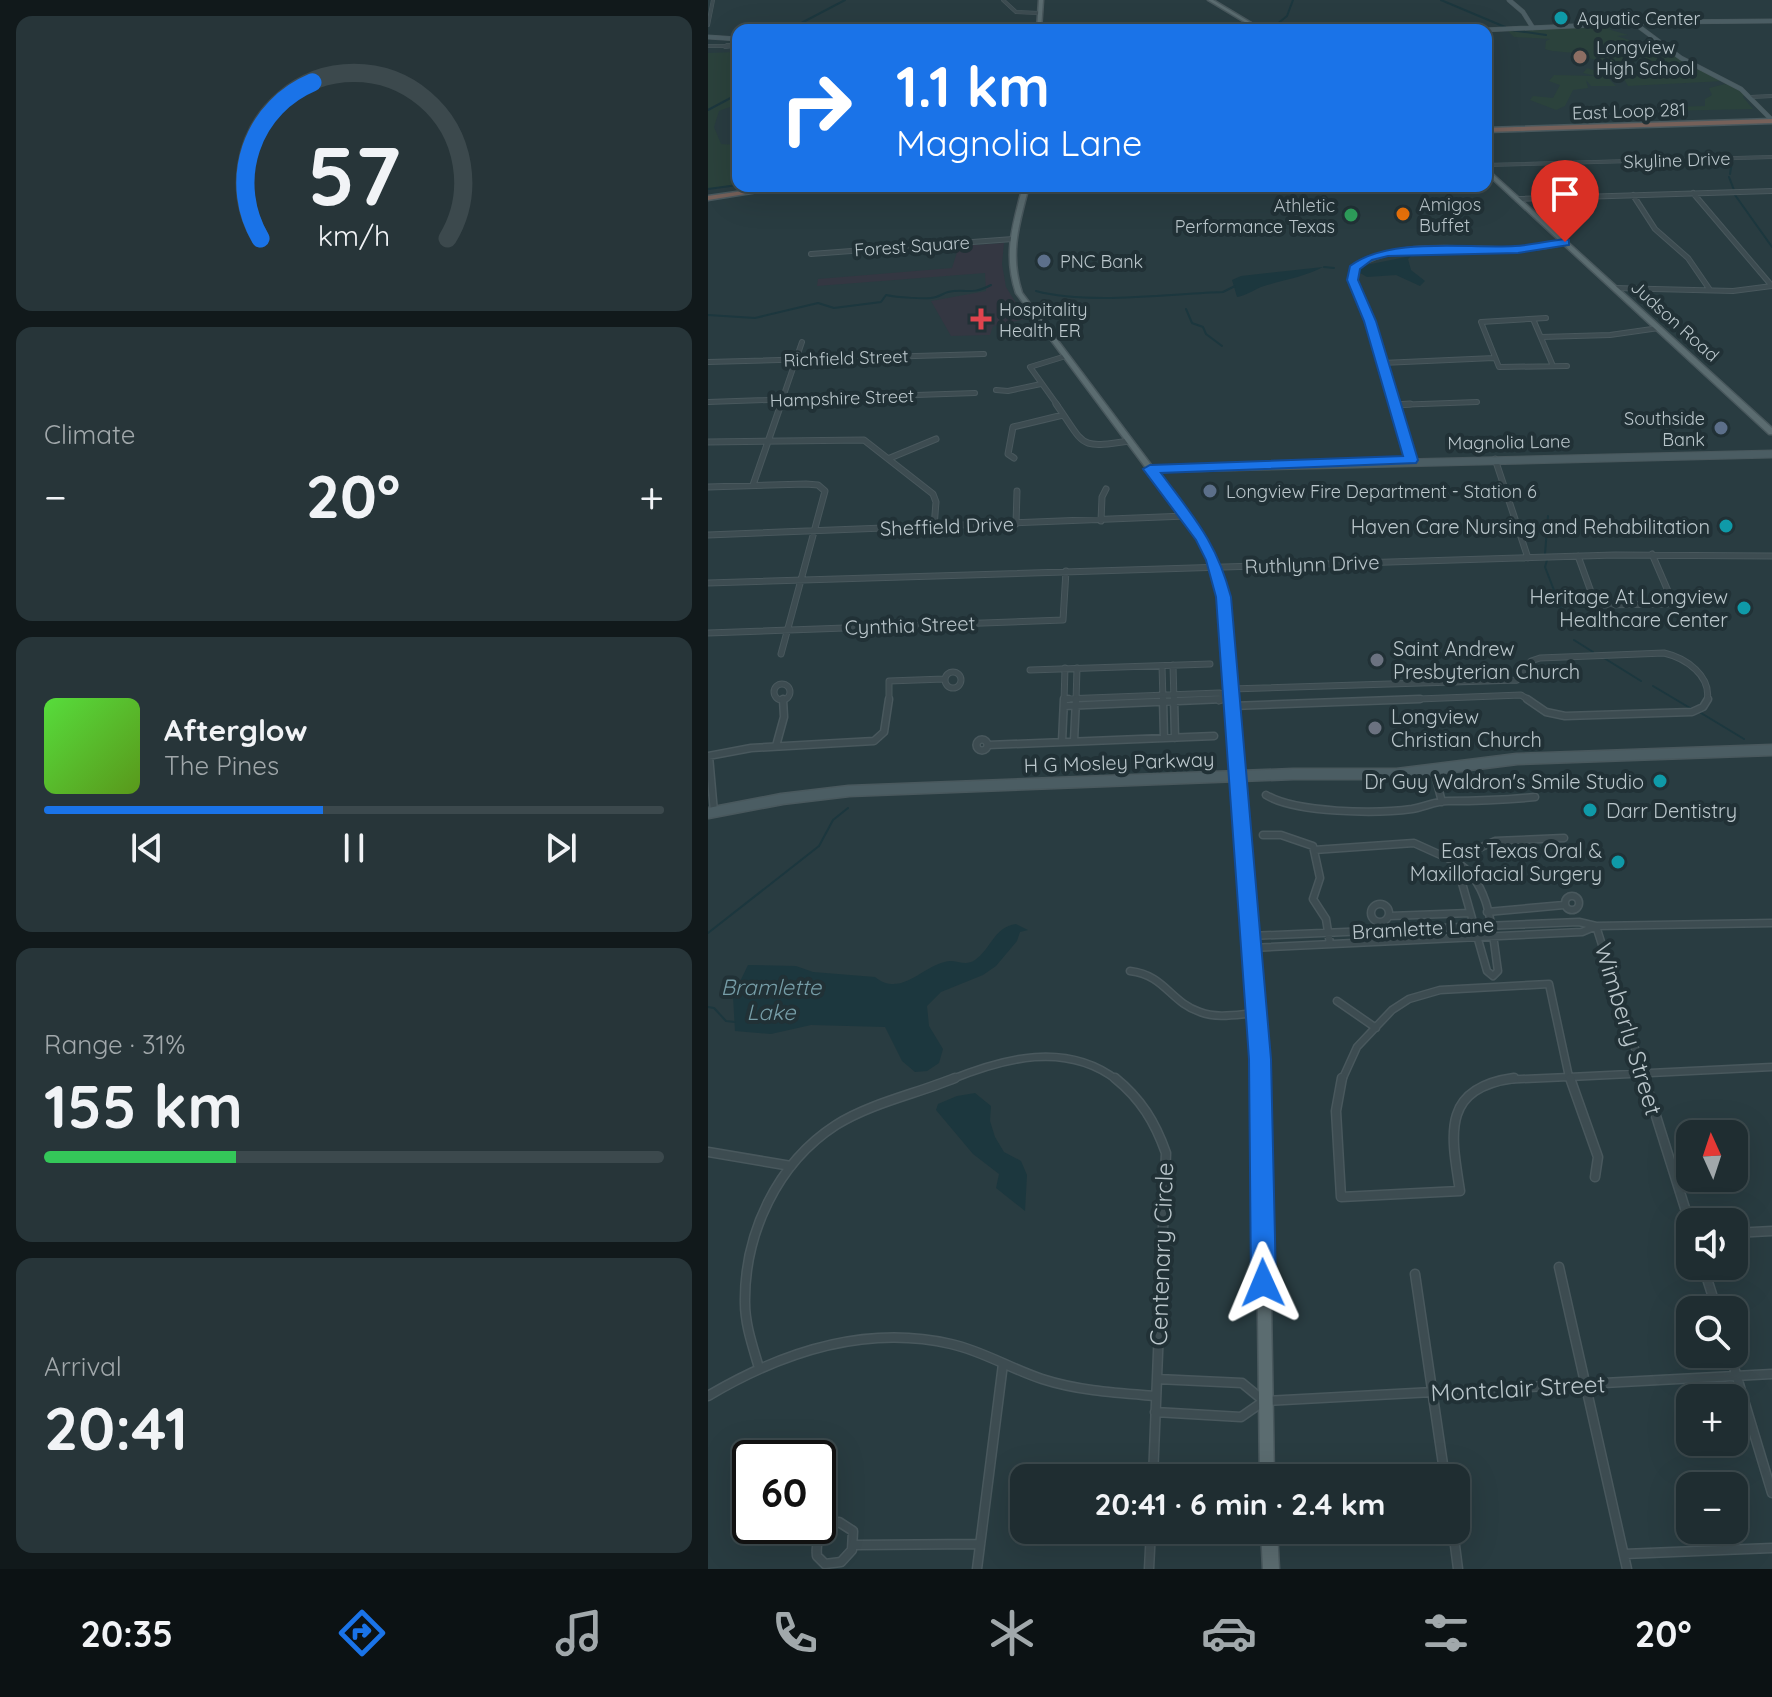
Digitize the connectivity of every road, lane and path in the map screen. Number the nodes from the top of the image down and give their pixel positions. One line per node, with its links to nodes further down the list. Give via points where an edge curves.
1 (713, 0): 6 (street)
2 (1003, 0): 7 (street, via 1016,12)
3 (1041, 0): 7 (main road)
4 (1210, 0): 11 (main road)
5 (1509, 0): 13 (main road)
6 (710, 11): 12 (street)
7 (1038, 13): 10 (main road)
8 (1772, 21): 9 (main road)
9 (1634, 23): 13 (main road); 20 (main road, via 1677,55)
10 (1039, 24)
11 (1251, 24)
12 (708, 25)
13 (1533, 28): 14 (main road)
14 (1492, 30)
15 (708, 37): 16 (main road)
16 (732, 39)
17 (708, 46): 18 (street)
18 (725, 46)
19 (1772, 96): 20 (street)
20 (1751, 97): 21 (main road)
21 (1771, 118): 22 (highway, East Loop 281); 25 (highway, East Loop 281)
22 (1571, 121): 23 (highway, East Loop 281); 25 (highway, via 1574,124)
23 (1492, 127)
24 (1492, 127): 25 (highway, East Loop 281)
25 (1546, 128)
26 (1772, 157): 27 (street, Skyline Drive)
27 (1492, 167)
28 (1492, 173): 36 (main road, Judson Road)
29 (732, 191): 34 (highway)
30 (1772, 191): 33 (street)
31 (736, 192): 34 (highway)
32 (1025, 192): 37 (main road)
33 (1693, 193): 35 (street); 40 (street)
34 (709, 195)
35 (1633, 195): 36 (street); 42 (street, via 1656,231 1688,258)
36 (1518, 199): 38 (main road, Judson Road)
37 (1013, 239): 39 (street, Forest Square); 49 (main road, via 1011,268 1019,293)
38 (1565, 242): 41 (main road, Judson Road); 53 (street, via 1541,248 1392,252 1358,264 1352,278)
39 (811, 254)
40 (1772, 286): 42 (street)
41 (1615, 288): 42 (street); 45 (main road, Judson Road)
42 (1710, 290)
43 (1546, 318): 44 (street)
44 (1533, 319): 46 (street); 50 (street, via 1481,322)
45 (1659, 328): 46 (street); 64 (main road, Judson Road)
46 (1541, 337): 54 (street)
47 (802, 342): 51 (street)
48 (984, 354): 51 (street, Richfield Street)
49 (1066, 356): 56 (street, via 1031,365); 67 (main road)
50 (1494, 358): 53 (street); 54 (street, via 1504,368)
51 (796, 359): 52 (street, Richfield Street); 59 (street)
52 (708, 362)
53 (1382, 363): 62 (street)
54 (1553, 366): 55 (street)
55 (1567, 366)
56 (1041, 384): 57 (street); 63 (street)
57 (996, 390)
58 (975, 393): 59 (street, Hampshire Street)
59 (782, 399): 60 (street, Hampshire Street); 66 (street)
60 (708, 402)
61 (1477, 402): 62 (street)
62 (1395, 405): 73 (street)
63 (1063, 415): 67 (street, via 1087,446); 71 (street, via 1013,427 1008,454)
64 (1772, 432)
65 (936, 439): 70 (street)
66 (768, 440): 68 (street); 70 (street, via 857,439); 75 (street)
67 (1129, 441): 74 (main road)
68 (708, 442)
69 (1772, 454): 72 (main road, Magnolia Lane)
70 (890, 458): 82 (street, via 934,495)
71 (1014, 458)
72 (1495, 458): 73 (main road, Magnolia Lane); 88 (street)
73 (1411, 460): 74 (main road, Magnolia Lane)
74 (1150, 469): 79 (main road)
75 (753, 485): 76 (street); 83 (street, via 823,488)
76 (708, 487)
77 (1106, 489): 80 (street)
78 (1017, 491): 81 (street)
79 (1186, 516): 80 (street, Sheffield Drive); 89 (main road)
80 (1101, 521): 81 (street, Sheffield Drive)
81 (1016, 524): 82 (street, Sheffield Drive)
82 (934, 527): 83 (street, Sheffield Drive)
83 (815, 531): 84 (street, Sheffield Drive); 91 (street)
84 (708, 535)
85 (1652, 554): 86 (street, Ruthlynn Drive); 86 (street, via 1671,598 1667,604 1599,605); 87 (street, Ruthlynn Drive)
86 (1578, 556): 88 (street, Ruthlynn Drive)
87 (1772, 556)
88 (1528, 558): 89 (street, Ruthlynn Drive)
89 (1216, 567): 90 (street, Ruthlynn Drive); 105 (main road)
90 (1066, 571): 91 (street, Ruthlynn Drive); 93 (street, Cynthia Street, via 1063,620)
91 (802, 580): 92 (street, Ruthlynn Drive); 93 (street)
92 (708, 583)
93 (788, 630): 94 (street, Cynthia Street); 95 (street)
94 (708, 633)
95 (781, 654)
96 (1210, 664): 97 (street)
97 (1173, 665): 98 (street); 107 (street)
98 (1162, 666): 100 (street); 108 (street)
99 (1065, 668): 100 (street); 101 (street); 109 (street)
100 (1077, 668): 110 (street)
101 (1030, 670)
102 (944, 679): 117 (street, via 889,681 889,712 884,732 874,741)
103 (1517, 680): 104 (street); 104 (street, via 1540,658 1667,653 1697,668 1709,698 1692,712 1561,716); 105 (street)
104 (1521, 695): 105 (street)
105 (1231, 697): 107 (street); 121 (main road)
106 (783, 698): 117 (street)
107 (1174, 698): 108 (street); 113 (street)
108 (1163, 699): 110 (street); 112 (street)
109 (1064, 702): 110 (street); 115 (street)
110 (1076, 702): 114 (street)
111 (1214, 736): 113 (street)
112 (1164, 738): 113 (street); 114 (street)
113 (1175, 738)
114 (1074, 741): 115 (street)
115 (1062, 742): 116 (street)
116 (988, 745)
117 (776, 746): 119 (street)
118 (1772, 750): 120 (main road, H G Mosley Parkway, via 1525,758)
119 (708, 756): 125 (street)
120 (1434, 771): 121 (main road, H G Mosley Parkway); 124 (street)
121 (1237, 776): 125 (main road, H G Mosley Parkway, via 849,791); 141 (main road)
122 (1266, 795): 124 (street, via 1281,804 1327,810 1411,809)
123 (1535, 797): 124 (street)
124 (1442, 802)
125 (711, 812)
126 (1263, 835): 128 (street, via 1306,842)
127 (1564, 838): 129 (street, via 1495,841)
128 (1314, 850): 129 (street, via 1414,843); 138 (street, via 1320,878 1313,901 1326,917)
129 (1454, 861): 131 (street, via 1477,880); 132 (street)
130 (1564, 905): 131 (street)
131 (1487, 912): 135 (street)
132 (1470, 913): 133 (street); 136 (street)
133 (1390, 916)
134 (1772, 923): 137 (street, Bramlette Lane)
135 (1490, 925): 136 (street, Bramlette Lane); 137 (street, Bramlette Lane); 139 (street)
136 (1473, 926): 138 (street, Bramlette Lane); 140 (street)
137 (1596, 926): 139 (street, Bramlette Lane, via 1582,932); 150 (street, Wimberly Street)
138 (1328, 933): 141 (street, Bramlette Lane); 142 (street)
139 (1491, 937): 140 (street, Bramlette Lane); 144 (street, via 1498,971)
140 (1479, 938): 142 (street, Bramlette Lane); 144 (street)
141 (1250, 942): 142 (street, Bramlette Lane); 147 (main road)
142 (1330, 944)
143 (1130, 971): 147 (street, via 1155,975 1200,1012)
144 (1493, 976): 145 (street)
145 (1496, 987): 148 (street, via 1417,996 1394,1007); 151 (street, via 1549,984)
146 (1337, 1001): 148 (street)
147 (1257, 1013): 170 (main road)
148 (1376, 1028): 151 (street, via 1350,1058 1338,1091 1341,1197 1460,1191 1454,1126 1466,1097 1497,1081)
149 (1772, 1067): 150 (street)
150 (1642, 1074): 151 (street); 155 (street, Wimberly Street)
151 (1569, 1077): 154 (street, via 1598,1157)
152 (708, 1152): 153 (street)
153 (791, 1166): 161 (street, Centenary Circle, via 763,1214 747,1269 746,1315); 165 (street, Centenary Circle, via 844,1121 1007,1060 1063,1057 1110,1074 1143,1104 1166,1153)
154 (1595, 1177)
155 (1685, 1208)
156 (1772, 1231): 157 (street)
157 (1748, 1232)
158 (1559, 1267): 166 (street)
159 (1415, 1274): 167 (street)
160 (1003, 1364): 161 (street, via 947,1343 881,1337 827,1344); 169 (street, via 1070,1387); 176 (street)
161 (759, 1368): 168 (street)
162 (1734, 1368): 164 (street)
163 (1772, 1374): 164 (street, Montclair Street)
164 (1737, 1376): 166 (street, Montclair Street); 175 (street)
165 (1157, 1379): 169 (street, Centenary Circle); 170 (street, via 1242,1383)
166 (1586, 1385): 167 (street, Montclair Street); 182 (street)
167 (1433, 1392): 170 (street, Montclair Street); 174 (street)
168 (708, 1396)
169 (1156, 1396): 171 (street, Centenary Circle)
170 (1264, 1401): 171 (street, Montclair Street, via 1241,1417); 173 (main road)
171 (1155, 1412): 172 (street, Centenary Circle)
172 (1153, 1464)
173 (1266, 1464)
174 (1443, 1464)
175 (1772, 1493)
176 (980, 1544): 180 (street); 183 (street)
177 (1150, 1544): 184 (street)
178 (1270, 1544): 185 (main road)
179 (1455, 1544): 186 (street)
180 (854, 1545): 180 (street, via 851,1527 835,1523 820,1533 816,1551 825,1564 835,1564)
181 (1772, 1548): 182 (street)
182 (1624, 1554): 187 (street)
183 (977, 1569)
184 (1149, 1569)
185 (1271, 1569)
186 (1458, 1569)
187 (1627, 1569)

